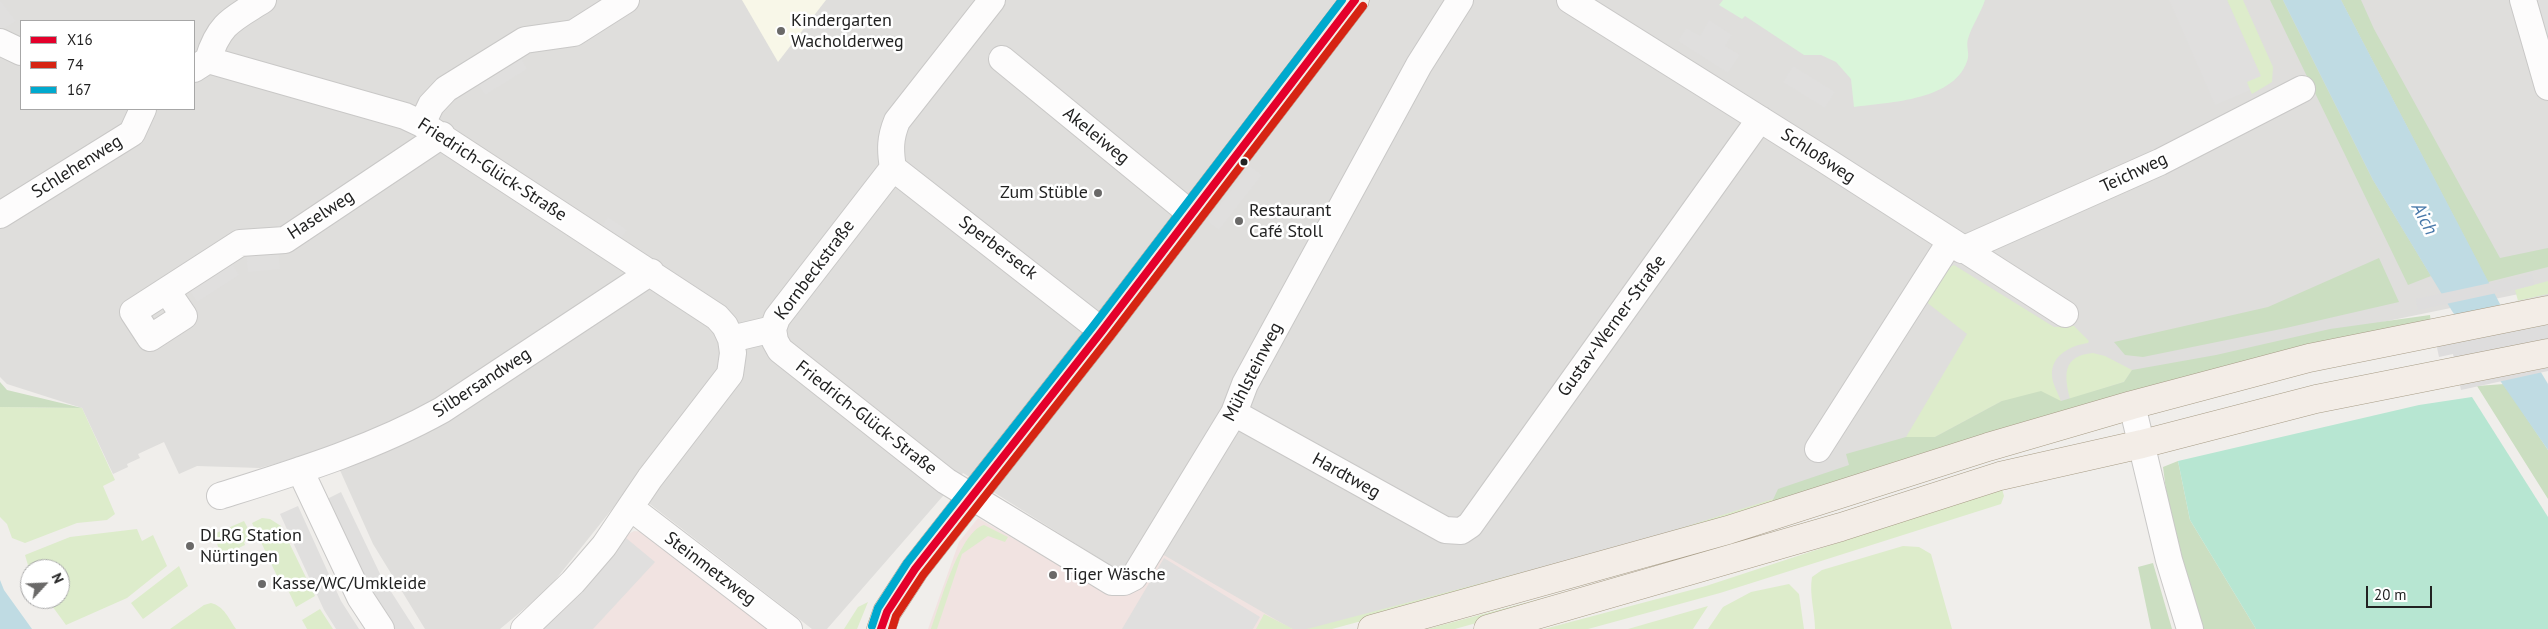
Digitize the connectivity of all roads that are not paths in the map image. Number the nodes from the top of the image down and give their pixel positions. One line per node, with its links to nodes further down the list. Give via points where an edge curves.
1 (263, 0): 11 (street, via 221,29)
2 (626, 0): 16 (street, via 574,33 525,40 446,89 431,106)
3 (992, 0): 17 (street, via 897,121 891,135)
4 (1355, 0): 18 (main road)
5 (1460, 0): 30 (street, Mühlsteinweg, via 1404,91 1246,384)
6 (1570, 0): 15 (street, Schloßweg)
7 (2523, 0): 12 (street)
8 (0, 42): 9 (street)
9 (20, 52)
10 (1002, 59): 18 (street, Akeleiweg)
11 (201, 64): 16 (street, Friedrich-Glück-Straße, via 405,116)
12 (2548, 86)
13 (2302, 89): 20 (street, Teichweg, via 2160,162)
14 (143, 110): 19 (street, Schlehenweg, via 132,133)
15 (1760, 119): 20 (street, Schloßweg); 37 (street, Gustav-Werner-Straße, via 1470,525)
16 (432, 129): 21 (street, Friedrich-Glück-Straße); 22 (street, Haselweg, via 285,240 240,244)
17 (892, 168): 25 (street, Kornbeckstraße, via 776,318); 26 (street, Sperberseck)
18 (1190, 213): 26 (main road)
19 (0, 215)
20 (1956, 246): 24 (street, Schloßweg); 32 (street)
21 (651, 272): 27 (street, Friedrich-Glück-Straße, via 717,317); 33 (street, Silbersandweg, via 442,410 406,430)
22 (167, 290)
23 (2548, 310): 29 (main road, via 2308,358)
24 (2065, 314)
25 (773, 329): 27 (street, Kornbeckstraße); 35 (street, Friedrich-Glück-Straße, via 780,350 946,481)
26 (1102, 330): 35 (main road)
27 (731, 339): 36 (street, via 730,374 650,478)
28 (2548, 353): 31 (main road, via 2316,399)
29 (2132, 405): 31 (street); 42 (main road, via 1728,530)
30 (1234, 413): 35 (street, Mühlsteinweg, via 1134,577 1124,582 1112,582); 37 (street, Hardtweg, via 1446,530)
31 (2142, 444): 43 (main road, via 2000,476 1841,528); 44 (street, via 2169,560)
32 (1818, 449)
33 (300, 470): 34 (street, Silbersandweg); 38 (street, via 360,597)
34 (220, 496)
35 (970, 496): 41 (main road, via 915,568 887,612)
36 (631, 508): 39 (street, via 573,582); 40 (street, Steinmetzweg)
37 (1461, 530)
38 (381, 629)
39 (524, 629)
40 (790, 629)
41 (881, 629)
42 (1372, 629)
43 (1488, 629)
44 (2190, 629)

